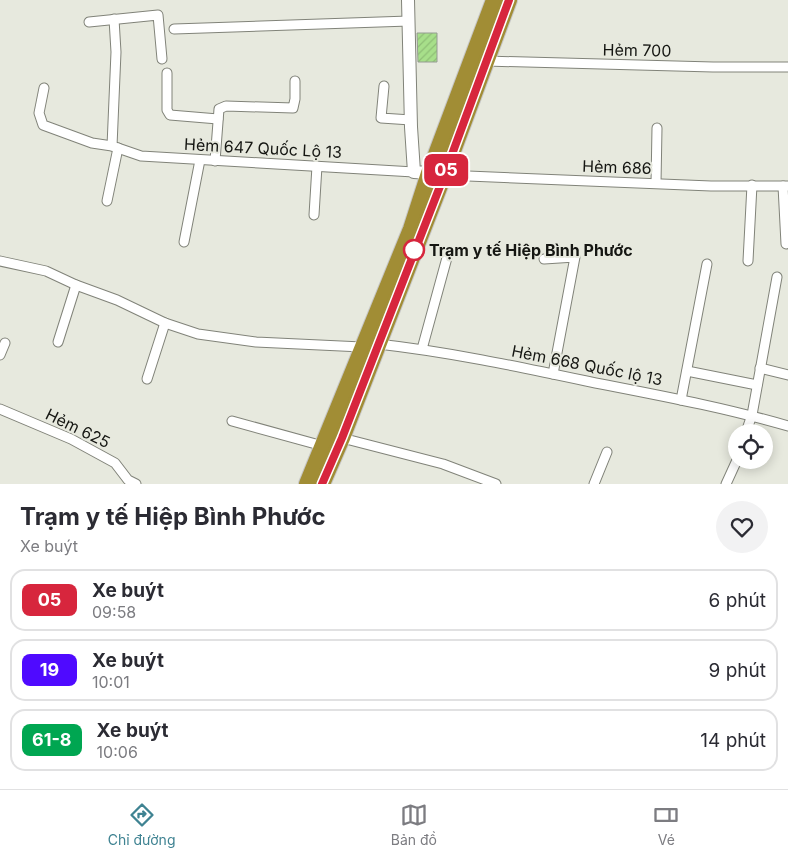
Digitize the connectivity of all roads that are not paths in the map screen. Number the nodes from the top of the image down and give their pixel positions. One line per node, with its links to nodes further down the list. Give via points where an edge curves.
1 (408, 0): 5 (street)
2 (494, 0): 22 (highway)
3 (509, 0): 9 (highway)
4 (114, 19): 6 (street); 8 (street, via 158,15); 18 (street)
5 (409, 21): 7 (street); 16 (street)
6 (89, 22)
7 (174, 29)
8 (162, 59)
9 (486, 62): 10 (street, Hẻm 700); 22 (highway)
10 (788, 67)
11 (167, 73): 15 (street, via 167,110 170,115)
12 (294, 81): 15 (street, via 296,99 293,108 226,106 219,109)
13 (384, 86): 16 (street, via 381,118)
14 (44, 88): 18 (street, Hẻm 647 Quốc Lộ 13, via 39,113 43,125 92,143)
15 (218, 119): 20 (street)
16 (411, 120): 22 (street)
17 (657, 128): 23 (street)
18 (115, 147): 19 (street, Hẻm 647 Quốc Lộ 13, via 141,156); 26 (street)
19 (200, 160): 20 (street, Hẻm 647 Quốc Lộ 13); 28 (street)
20 (215, 161): 21 (street, Hẻm 647 Quốc Lộ 13)
21 (317, 166): 22 (street, Hẻm 647 Quốc Lộ 13); 27 (street)
22 (429, 174): 23 (street, Hẻm 686); 40 (highway)
23 (656, 183): 24 (street, Hẻm 686)
24 (752, 185): 25 (street, Hẻm 686); 33 (street)
25 (785, 186): 29 (street)
26 (107, 201)
27 (314, 215)
28 (184, 242)
29 (786, 244)
30 (448, 254): 41 (street)
31 (544, 259): 45 (street, via 575,257)
32 (0, 261): 36 (street, Hẻm 668 Quốc lộ 13, via 46,271)
33 (748, 261)
34 (707, 264): 44 (street)
35 (777, 277): 43 (street)
36 (76, 285): 37 (street, Hẻm 668 Quốc lộ 13); 38 (street)
37 (165, 323): 40 (street, Hẻm 668 Quốc lộ 13, via 198,334 256,342); 47 (street)
38 (58, 342)
39 (5, 343): 42 (street)
40 (370, 346): 41 (street, Hẻm 668 Quốc lộ 13); 55 (highway); 56 (highway)
41 (422, 349): 45 (street, Hẻm 668 Quốc lộ 13)
42 (0, 355)
43 (760, 368): 46 (street); 48 (street)
44 (687, 371): 48 (street); 49 (street)
45 (553, 374): 49 (street, Hẻm 668 Quốc lộ 13)
46 (788, 375)
47 (147, 379)
48 (757, 385): 51 (street)
49 (681, 400): 51 (street, Hẻm 668 Quốc lộ 13)
50 (0, 409): 59 (street, Hẻm 625, via 71,439 115,463 128,480)
51 (752, 415): 53 (street); 54 (street, Hẻm 668 Quốc lộ 13)
52 (232, 421): 56 (street)
53 (749, 424)
54 (788, 426)
55 (342, 438): 61 (highway); 62 (street, via 443,464)
56 (323, 446): 60 (highway)
57 (607, 452): 63 (street)
58 (732, 469): 64 (street)
59 (136, 484)
60 (307, 484)
61 (322, 484)
62 (496, 484)
63 (594, 484)
64 (726, 484)

